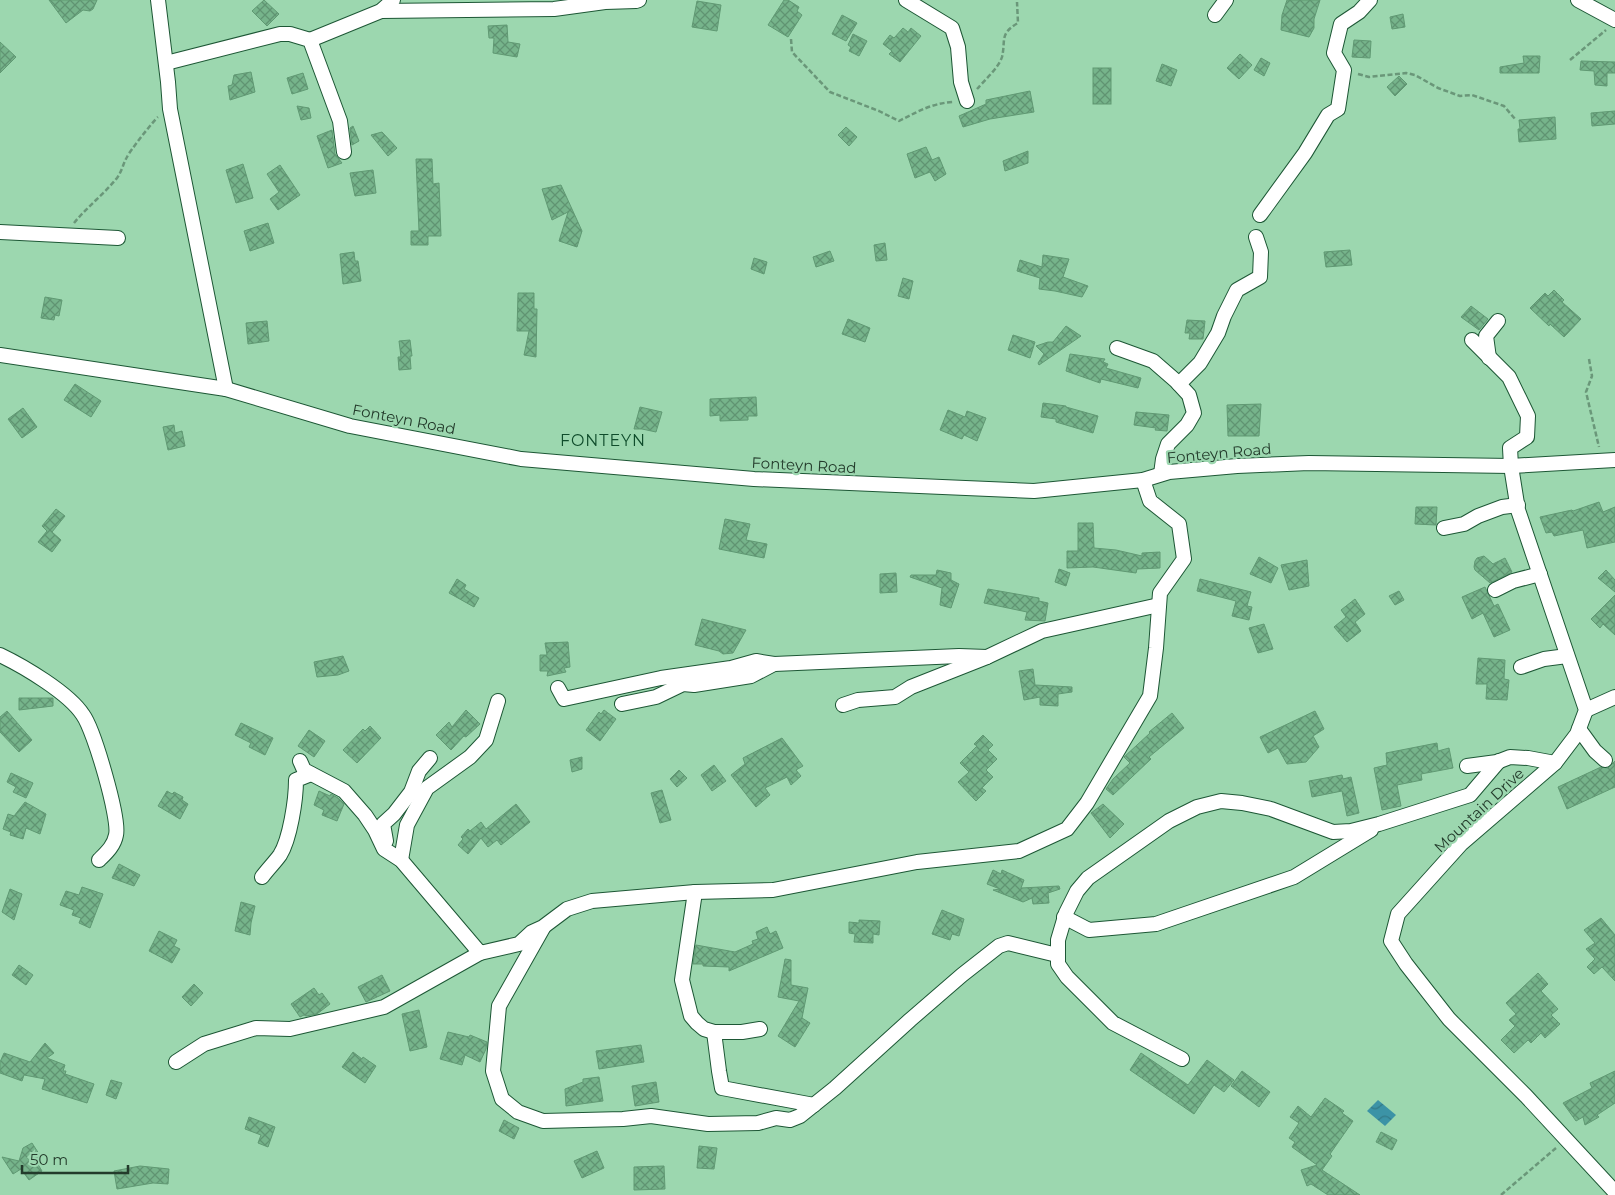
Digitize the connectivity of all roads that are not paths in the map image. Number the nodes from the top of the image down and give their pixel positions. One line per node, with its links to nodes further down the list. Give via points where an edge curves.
1 (158, 0): 12 (street)
2 (393, 0): 8 (street)
3 (640, 0): 8 (street, via 554,8)
4 (906, 0): 13 (street, via 952,28)
5 (1226, 0): 9 (street)
6 (1370, 0): 15 (street, via 1340,24 1334,53 1344,70 1338,108 1328,115)
7 (1578, 0): 10 (street)
8 (381, 11): 11 (street)
9 (1215, 15)
10 (1611, 24)
11 (310, 40): 12 (street, via 280,34); 14 (street, via 340,121)
12 (166, 63): 25 (street, via 170,109)
13 (967, 101)
14 (344, 152)
15 (1260, 215)
16 (0, 232): 18 (street)
17 (1256, 237): 24 (street, via 1261,252 1260,277 1237,290 1200,363)
18 (118, 238)
19 (1498, 321): 23 (street, via 1486,336)
20 (1472, 340): 23 (street)
21 (1117, 348): 24 (street, via 1153,361)
22 (0, 355): 25 (street, Fonteyn Road)
23 (1489, 358): 27 (street, via 1509,377 1528,416 1527,437 1510,448)
24 (1179, 384): 28 (street, via 1189,395 1194,413 1168,444)
25 (226, 389): 29 (street, Fonteyn Road, via 350,426 521,459 754,479 1034,492)
26 (1609, 461): 27 (street, Fonteyn Road)
27 (1511, 466): 28 (street, Fonteyn Road, via 1309,464 1238,466); 30 (street)
28 (1162, 474): 29 (street, Fonteyn Road)
29 (1143, 480): 34 (street, via 1150,501 1179,524 1184,559 1160,594)
30 (1518, 506): 31 (street, via 1502,507 1464,524); 32 (street)
31 (1444, 528)
32 (1540, 574): 33 (street); 36 (street)
33 (1495, 590)
34 (1160, 605): 37 (street, via 1042,631); 58 (street, via 1150,696 1087,803 1066,829 1019,850 917,862 773,890)
35 (0, 655): 55 (street, via 20,664 60,692 83,715 96,743 117,834)
36 (1567, 656): 39 (street); 45 (street)
37 (987, 657): 38 (street); 44 (street, via 911,687 895,697 858,700)
38 (774, 664): 40 (street, via 756,661 564,699); 43 (street, via 751,676 683,684 656,697)
39 (1521, 667)
40 (558, 688)
41 (1615, 697): 45 (street)
42 (498, 701): 56 (street, via 486,740 470,757 427,788 407,826)
43 (622, 704)
44 (843, 705)
45 (1586, 710): 46 (street, Mountain Drive)
46 (1579, 729): 48 (street); 51 (street, Mountain Drive)
47 (430, 758): 56 (street, via 419,771 411,792 383,824 386,842)
48 (1605, 760)
49 (300, 761): 53 (street, via 304,770)
50 (1499, 761): 51 (street, via 1510,757); 52 (street); 54 (street, via 1470,794)
51 (1555, 763): 68 (street, Mountain Drive, via 1461,844 1398,914 1391,941 1449,1019)
52 (1467, 766)
53 (311, 774): 56 (street, via 344,792 365,814 384,849); 57 (street, via 296,780 296,796 281,854)
54 (1382, 823): 59 (street, via 1294,876 1156,924 1089,930); 59 (street, via 1333,832 1271,809 1242,803 1221,802 1198,807 1169,821 1088,878 1077,891)
55 (100, 860)
56 (401, 860): 61 (street)
57 (262, 877)
58 (694, 892): 60 (street, via 592,901 567,909); 64 (street, via 682,980 691,1016 704,1029)
59 (1064, 917): 62 (street)
60 (543, 927): 61 (street, via 519,944); 67 (street, via 499,1006 493,1071 502,1099 518,1112 543,1121 651,1116 708,1124 758,1124 776,1118 790,1120)
61 (480, 953): 66 (street, via 384,1007 290,1030 256,1028 204,1044)
62 (1057, 954): 65 (street, via 1058,964 1067,977 1113,1023); 67 (street, via 1008,943 999,946)
63 (760, 1030): 64 (street)
64 (714, 1032): 67 (street, via 722,1088)
65 (1182, 1059)
66 (176, 1062)
67 (814, 1105)
68 (1615, 1192)

